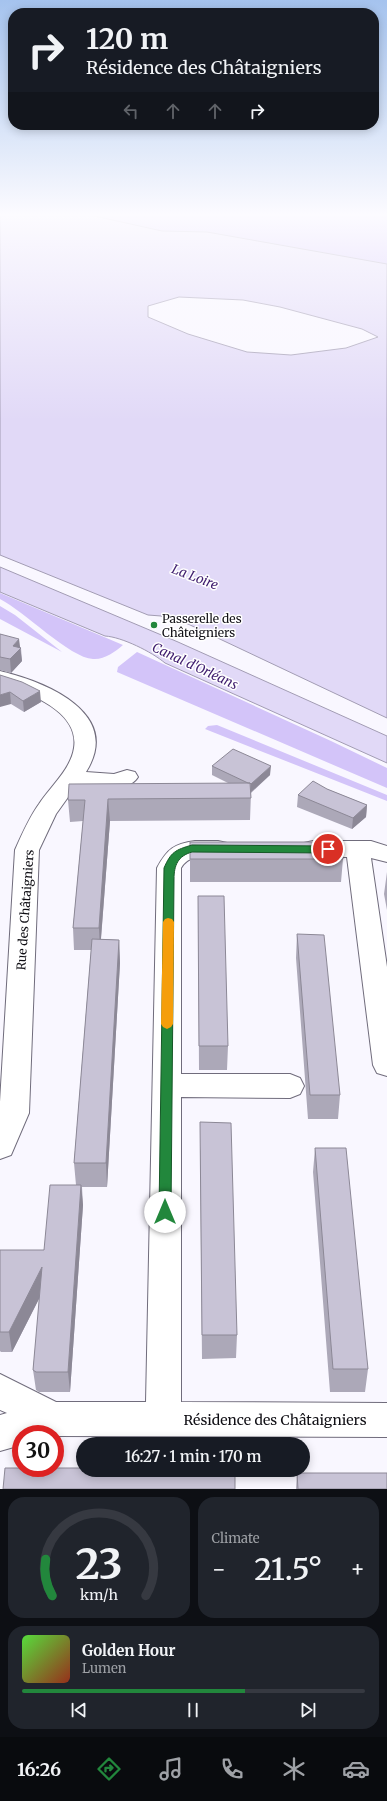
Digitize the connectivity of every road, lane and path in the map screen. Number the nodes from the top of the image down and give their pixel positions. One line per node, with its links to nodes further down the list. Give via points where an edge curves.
1 (0, 677): 3 (street, Rue des Châtaigniers, via 35,689 65,706 79,720 86,734 86,745)
2 (127, 777): 3 (street, via 115,781)
3 (70, 778): 11 (street, Rue des Châtaigniers, via 46,810 27,850 14,1113)
4 (240, 849): 9 (street, via 187,850 173,858 169,868)
5 (287, 849): 6 (street)
6 (358, 849): 7 (street, via 371,849); 8 (street)
7 (387, 854)
8 (387, 1065)
9 (166, 1085): 10 (street); 14 (street)
10 (290, 1086)
11 (0, 1146)
12 (0, 1391): 13 (street)
13 (53, 1419): 14 (street, Résidence des Châtaigniers); 16 (street, Résidence des Châtaigniers)
14 (162, 1420): 15 (street, Résidence des Châtaigniers)
15 (387, 1420)
16 (0, 1433)

